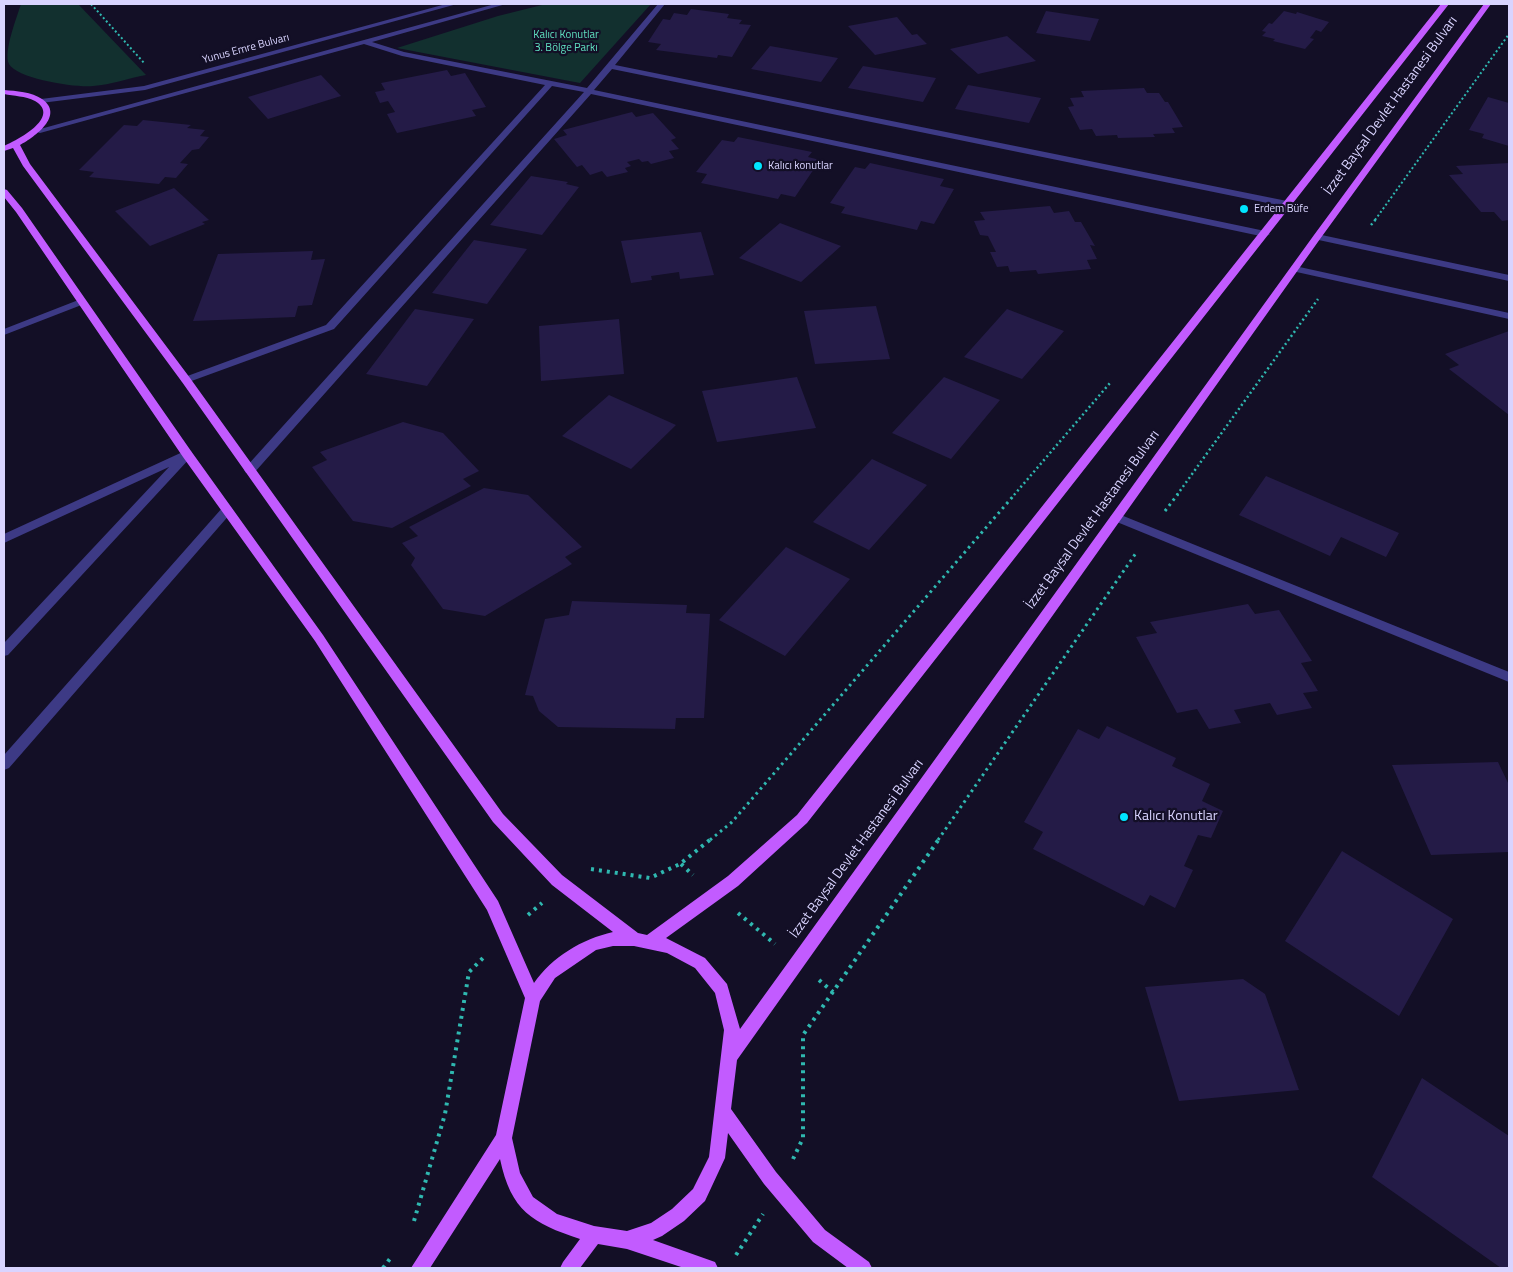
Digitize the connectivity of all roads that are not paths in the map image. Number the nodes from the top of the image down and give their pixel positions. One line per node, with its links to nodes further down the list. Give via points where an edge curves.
1 (453, 4): 11 (street, Yunus Emre Bulvarı, via 162,83 114,93)
2 (502, 4): 6 (street)
3 (662, 4): 7 (street)
4 (1445, 4): 16 (main road, İzzet Baysal Devlet Hastanesi Bulvarı)
5 (1488, 4): 18 (main road, İzzet Baysal Devlet Hastanesi Bulvarı)
6 (365, 42): 8 (street, via 402,54); 12 (street)
7 (610, 66): 9 (street); 16 (street)
8 (550, 84): 9 (street); 24 (street, via 330,327)
9 (589, 91): 17 (street); 26 (street)
10 (4, 92): 11 (main road, via 19,93)
11 (41, 101): 12 (main road, via 48,113)
12 (37, 131): 13 (main road)
13 (16, 145): 14 (main road); 24 (main road, via 26,164)
14 (4, 149)
15 (4, 192): 21 (main road)
16 (1287, 204): 17 (main road, İzzet Baysal Devlet Hastanesi Bulvarı)
17 (1265, 234): 33 (main road, İzzet Baysal Devlet Hastanesi Bulvarı, via 802,819 715,894)
18 (1318, 237): 19 (main road, İzzet Baysal Devlet Hastanesi Bulvarı); 20 (street)
19 (1295, 269): 22 (street); 28 (main road, İzzet Baysal Devlet Hastanesi Bulvarı)
20 (1509, 278)
21 (81, 302): 23 (street); 25 (main road)
22 (1509, 316)
23 (4, 332)
24 (186, 380): 26 (main road)
25 (187, 454): 27 (main road); 29 (street); 30 (street)
26 (250, 470): 33 (main road, via 498,818 564,885)
27 (227, 510): 32 (street); 34 (main road, via 319,638 493,906)
28 (1116, 517): 31 (street); 35 (main road, İzzet Baysal Devlet Hastanesi Bulvarı)
29 (4, 539)
30 (4, 651)
31 (1509, 677)
32 (4, 764)
33 (642, 941): 34 (main road, İzzet Baysal Devlet Hastanesi Bulvarı, via 613,939 592,944 550,973); 35 (main road, İzzet Baysal Devlet Hastanesi Bulvarı, via 669,946 700,963 722,989 732,1030)
34 (532, 998): 37 (main road, İzzet Baysal Devlet Hastanesi Bulvarı)
35 (728, 1058): 36 (main road, İzzet Baysal Devlet Hastanesi Bulvarı)
36 (722, 1112): 39 (main road, İzzet Baysal Devlet Hastanesi Bulvarı, via 717,1158 699,1195 656,1230); 43 (main road, via 779,1190 820,1236)
37 (504, 1138): 38 (main road, İzzet Baysal Devlet Hastanesi Bulvarı, via 512,1175 527,1203 552,1221); 40 (main road, İzzet Baysal Devlet Hastanesi Bulvarı)
38 (594, 1235): 39 (main road, İzzet Baysal Devlet Hastanesi Bulvarı); 41 (main road)
39 (627, 1240): 42 (main road)
40 (420, 1268)
41 (569, 1268)
42 (709, 1268)
43 (863, 1268)

